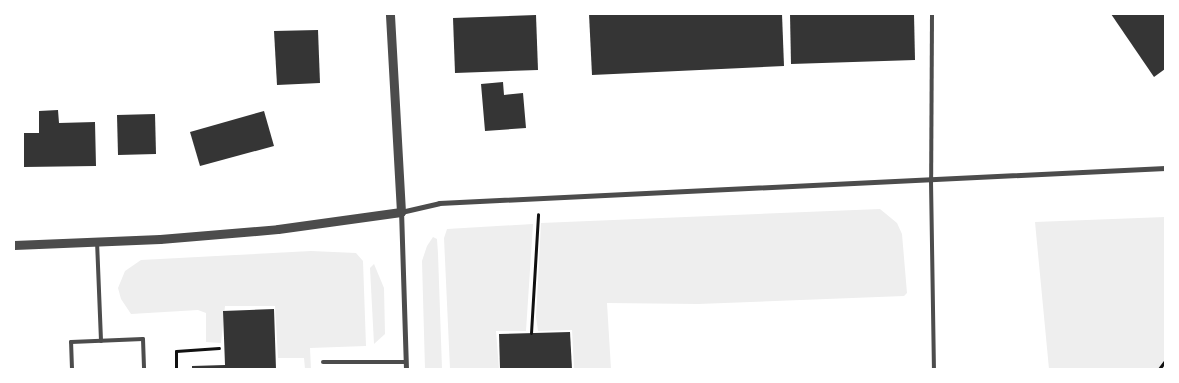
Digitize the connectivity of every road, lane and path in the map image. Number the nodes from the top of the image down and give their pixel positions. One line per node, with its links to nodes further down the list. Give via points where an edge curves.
1 (390, 14): 6 (street)
2 (932, 14): 4 (lane)
3 (1165, 168): 4 (street)
4 (931, 180): 5 (street); 19 (lane)
5 (540, 198): 6 (street, via 439,203); 9 (path)
6 (401, 212): 7 (street, via 278,229); 13 (street)
7 (97, 242): 8 (street); 10 (lane)
8 (14, 246)
9 (532, 333)
10 (102, 341): 15 (lane, via 71,342); 16 (lane, via 142,339)
11 (219, 348): 17 (path, via 176,350)
12 (322, 362): 13 (lane)
13 (406, 362): 18 (street)
14 (1165, 362): 20 (path)
15 (72, 369)
16 (144, 369)
17 (176, 369)
18 (406, 369)
19 (934, 369)
20 (1159, 369)

